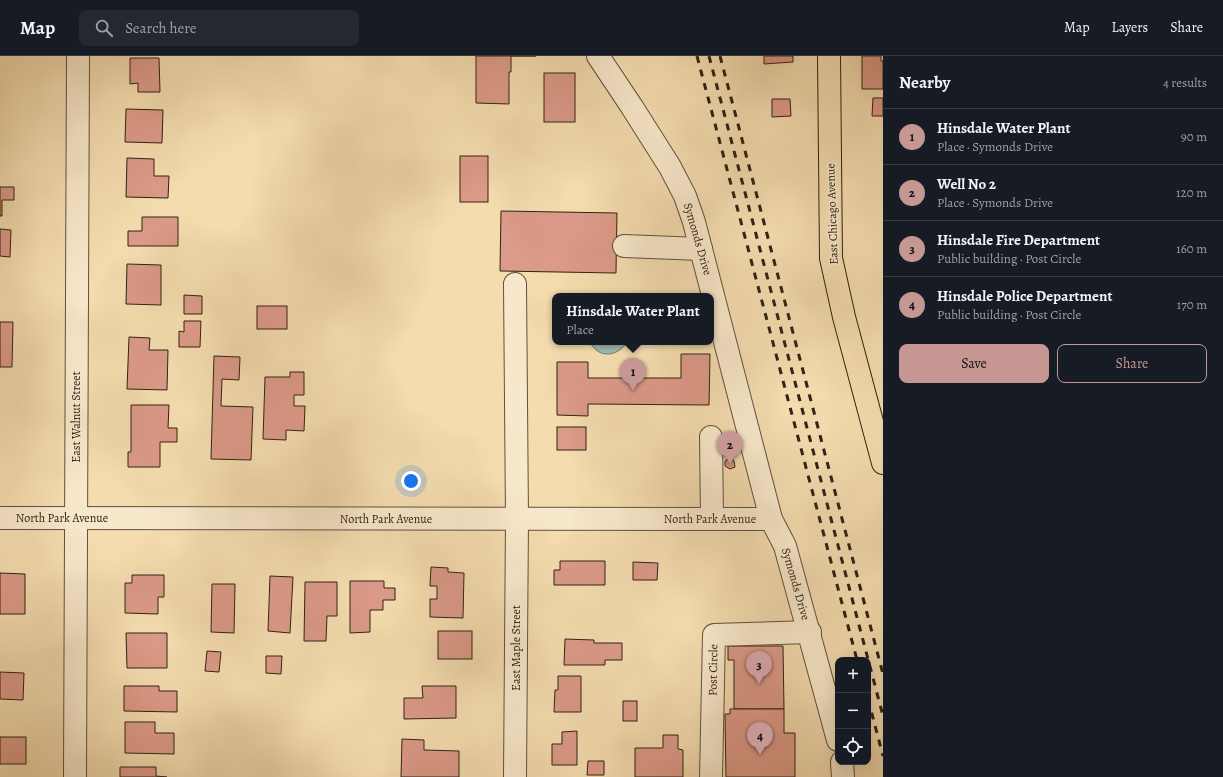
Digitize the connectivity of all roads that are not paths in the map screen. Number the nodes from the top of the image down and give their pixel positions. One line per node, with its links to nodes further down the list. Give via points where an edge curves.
1 (78, 56): 12 (street, East Walnut Street)
2 (598, 56): 5 (street, Symonds Drive, via 676,178 685,196)
3 (829, 56): 10 (main road, East Chicago Avenue, via 831,258)
4 (624, 246): 5 (street)
5 (701, 249): 7 (street, Symonds Drive)
6 (515, 284): 14 (street, East Maple Street)
7 (712, 293)
8 (714, 299): 15 (street, Symonds Drive)
9 (711, 437): 13 (street)
10 (883, 463)
11 (0, 518): 12 (street, North Park Avenue)
12 (76, 518): 14 (street, North Park Avenue); 19 (street, East Walnut Street)
13 (712, 518): 14 (street, North Park Avenue); 15 (street, North Park Avenue)
14 (517, 519): 20 (street, East Maple Street)
15 (771, 519): 16 (street, Symonds Drive, via 785,546)
16 (810, 632): 17 (street, Symonds Drive); 21 (street, Post Circle, via 714,635)
17 (835, 729)
18 (842, 765): 22 (street)
19 (75, 777)
20 (515, 777)
21 (711, 777)
22 (843, 777)

